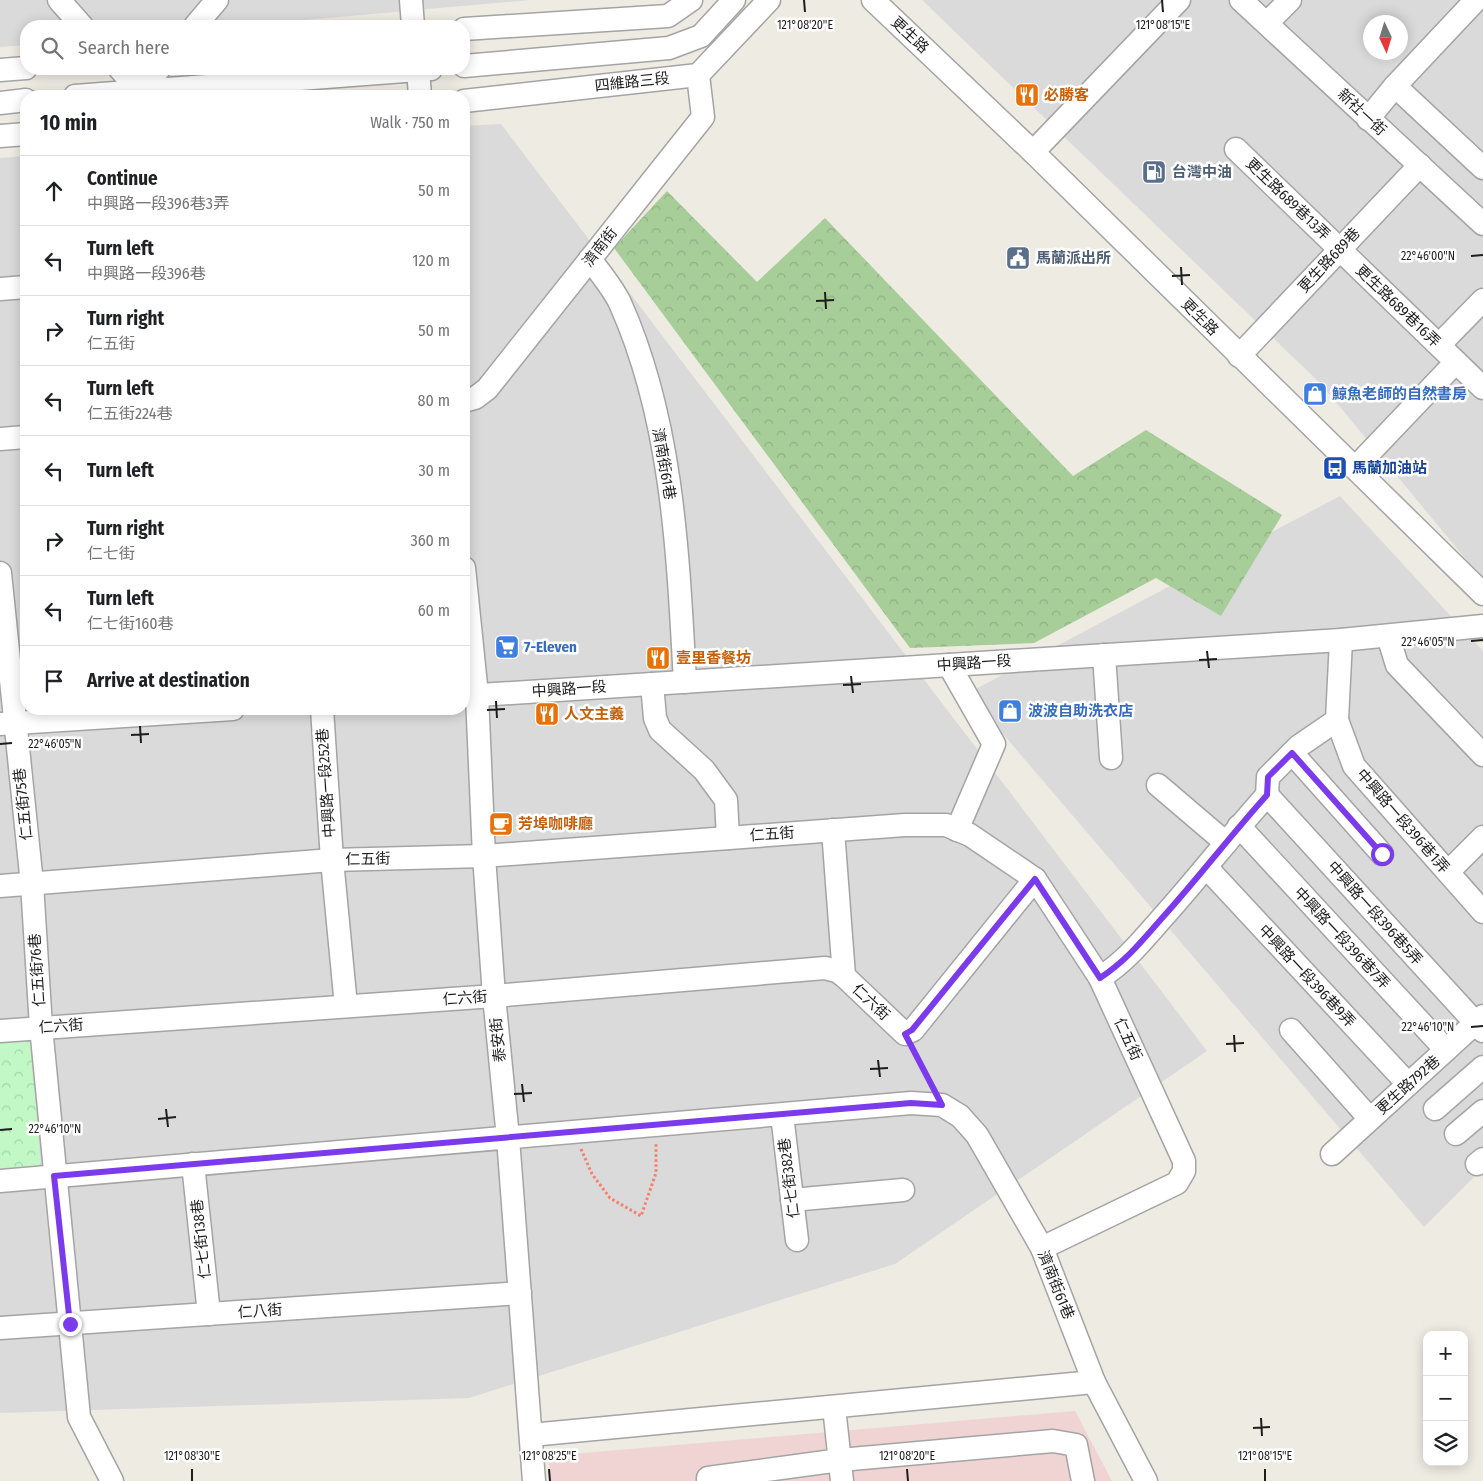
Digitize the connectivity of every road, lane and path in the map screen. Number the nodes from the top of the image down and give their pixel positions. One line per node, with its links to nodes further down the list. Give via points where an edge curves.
1 (59, 0): 12 (street)
2 (217, 0): 13 (street)
3 (412, 0): 14 (street)
4 (691, 0): 16 (street, via 668,16)
5 (734, 0): 17 (street, 四維路三段, via 701,36 669,48)
6 (769, 0): 24 (street)
7 (873, 0): 37 (street, 更生路)
8 (1178, 0): 37 (street)
9 (1241, 0): 15 (street, 新社一街)
10 (1290, 0): 15 (street)
11 (1476, 0): 25 (street)
12 (77, 20)
13 (200, 20)
14 (413, 20)
15 (1267, 23): 33 (street, 新社一街)
16 (470, 29)
17 (470, 65)
18 (20, 68): 19 (street)
19 (0, 70)
20 (125, 75): 26 (street)
21 (153, 75): 27 (street)
22 (346, 75): 28 (street)
23 (422, 75): 29 (street)
24 (698, 75): 30 (street, 四維路三段); 42 (street, 濟南街, via 703,118)
25 (1395, 86): 33 (street); 39 (street)
26 (139, 90)
27 (141, 90)
28 (153, 90)
29 (421, 90)
30 (470, 100)
31 (20, 101): 32 (street)
32 (0, 103)
33 (1368, 119): 38 (street, 新社一街)
34 (20, 134): 35 (street)
35 (0, 136)
36 (1236, 149): 41 (street, 更生路689巷13弄)
37 (1033, 152): 47 (street, 更生路)
38 (1420, 165): 40 (street, 新社一街); 41 (street, 更生路689巷)
39 (1483, 168)
40 (1483, 224)
41 (1340, 249): 46 (street, 更生路689巷16弄); 47 (street, 更生路689巷)
42 (590, 259): 50 (street, 濟南街, via 487,389); 61 (street, 濟南街61巷, via 619,301 639,354 663,448 677,544)
43 (20, 287): 44 (street)
44 (0, 289)
45 (1483, 300): 46 (street)
46 (1439, 345): 48 (street, 更生路689巷16弄)
47 (1239, 356): 53 (street, 更生路)
48 (1456, 362): 49 (street, 更生路689巷16弄); 53 (street)
49 (1483, 388)
50 (470, 399)
51 (20, 437): 52 (street)
52 (0, 439)
53 (1355, 468): 55 (street, 更生路)
54 (0, 583): 67 (street, 仁五街75巷)
55 (1483, 594)
56 (1483, 626): 57 (street, 中興路一段)
57 (1388, 636): 58 (street, 中興路一段); 69 (street, via 1397,665)
58 (1341, 640): 59 (street, 中興路一段); 66 (street)
59 (1104, 655): 60 (street, 中興路一段); 70 (street)
60 (949, 665): 61 (street, 中興路一段); 74 (street, via 994,744)
61 (685, 682): 62 (street, 中興路一段)
62 (652, 684): 63 (street, 中興路一段); 77 (street, via 655,718 660,730 704,770 726,800)
63 (470, 696): 79 (street, 泰安街)
64 (114, 715): 67 (street)
65 (322, 715): 80 (street, 中興路一段252巷)
66 (1337, 720): 68 (street); 82 (street, 中興路一段396巷1弄, via 1354,766)
67 (7, 724): 84 (street, 仁五街75巷)
68 (1292, 753): 72 (street, via 1268,777); 78 (street)
69 (1483, 756)
70 (1111, 758)
71 (1158, 785): 75 (street, 中興路一段396巷7弄)
72 (1267, 795): 75 (street); 91 (street, 中興路一段396巷5弄)
73 (833, 830): 74 (street, 仁五街, via 905,824 946,825); 77 (street, 仁五街); 87 (street)
74 (957, 830): 83 (street, 仁五街, via 970,835)
75 (1233, 834): 81 (street); 96 (street, 中興路一段396巷7弄)
76 (1483, 837): 82 (street)
77 (728, 838): 79 (street, 仁五街)
78 (1382, 854)
79 (484, 856): 80 (street, 仁五街); 89 (street, 泰安街)
80 (332, 860): 84 (street, 仁五街); 90 (street, 中興路一段252巷)
81 (1207, 868): 88 (street, via 1122,964); 98 (street, 中興路一段396巷9弄)
82 (1448, 872): 86 (street, 中興路一段396巷1弄)
83 (1035, 879): 88 (street, 仁五街); 95 (street, via 912,1030)
84 (32, 884): 85 (street, 仁五街); 92 (street, 仁五街76巷)
85 (0, 886)
86 (1483, 912)
87 (844, 976): 89 (street, 仁六街, via 825,968); 95 (street, 仁六街)
88 (1100, 978): 115 (street, 仁五街, via 1184,1161 1184,1171 1177,1183)
89 (494, 996): 90 (street, 仁六街); 107 (street, 泰安街)
90 (346, 1006): 92 (street, 仁六街)
91 (1480, 1024): 96 (street, 更生路792巷)
92 (41, 1027): 94 (street, 仁六街); 110 (street, 仁五街76巷)
93 (1290, 1030): 103 (street)
94 (0, 1031)
95 (905, 1034): 99 (path)
96 (1446, 1050): 98 (street, 更生路792巷)
97 (1483, 1067): 100 (street)
98 (1408, 1084): 103 (street, 更生路792巷)
99 (942, 1105): 102 (street, via 911,1103); 115 (street, 濟南街61巷, via 960,1116 977,1135)
100 (1435, 1109)
101 (1483, 1111): 106 (street)
102 (782, 1115): 104 (street); 113 (street, 仁七街382巷)
103 (1370, 1119): 108 (street, 更生路792巷)
104 (657, 1125): 105 (street); 105 (path, via 656,1173 641,1216 610,1198 592,1174)
105 (573, 1132): 107 (street)
106 (1456, 1134)
107 (508, 1138): 109 (street); 116 (street, 泰安街)
108 (1332, 1154)
109 (193, 1164): 110 (street); 117 (street, 仁七街138巷)
110 (54, 1176): 111 (street); 118 (street, 仁五街76巷)
111 (0, 1181)
112 (902, 1190): 113 (street)
113 (792, 1200): 114 (street, 仁七街382巷)
114 (797, 1240)
115 (1042, 1248): 120 (street, 濟南街61巷)
116 (520, 1293): 117 (street, 仁八街); 122 (street, 泰安街)
117 (209, 1314): 118 (street, 仁八街)
118 (70, 1324): 119 (street, 仁八街); 124 (street, 仁五街76巷, via 79,1417)
119 (0, 1328)
120 (1094, 1382): 121 (street); 128 (street, 濟南街61巷)
121 (834, 1407): 122 (street); 123 (street)
122 (531, 1435): 125 (street, 泰安街)
123 (841, 1471): 126 (street, via 708,1478); 127 (street, via 1053,1441 1076,1445)
124 (112, 1481)
125 (534, 1481)
126 (708, 1481)
127 (1083, 1481)
128 (1146, 1481)

